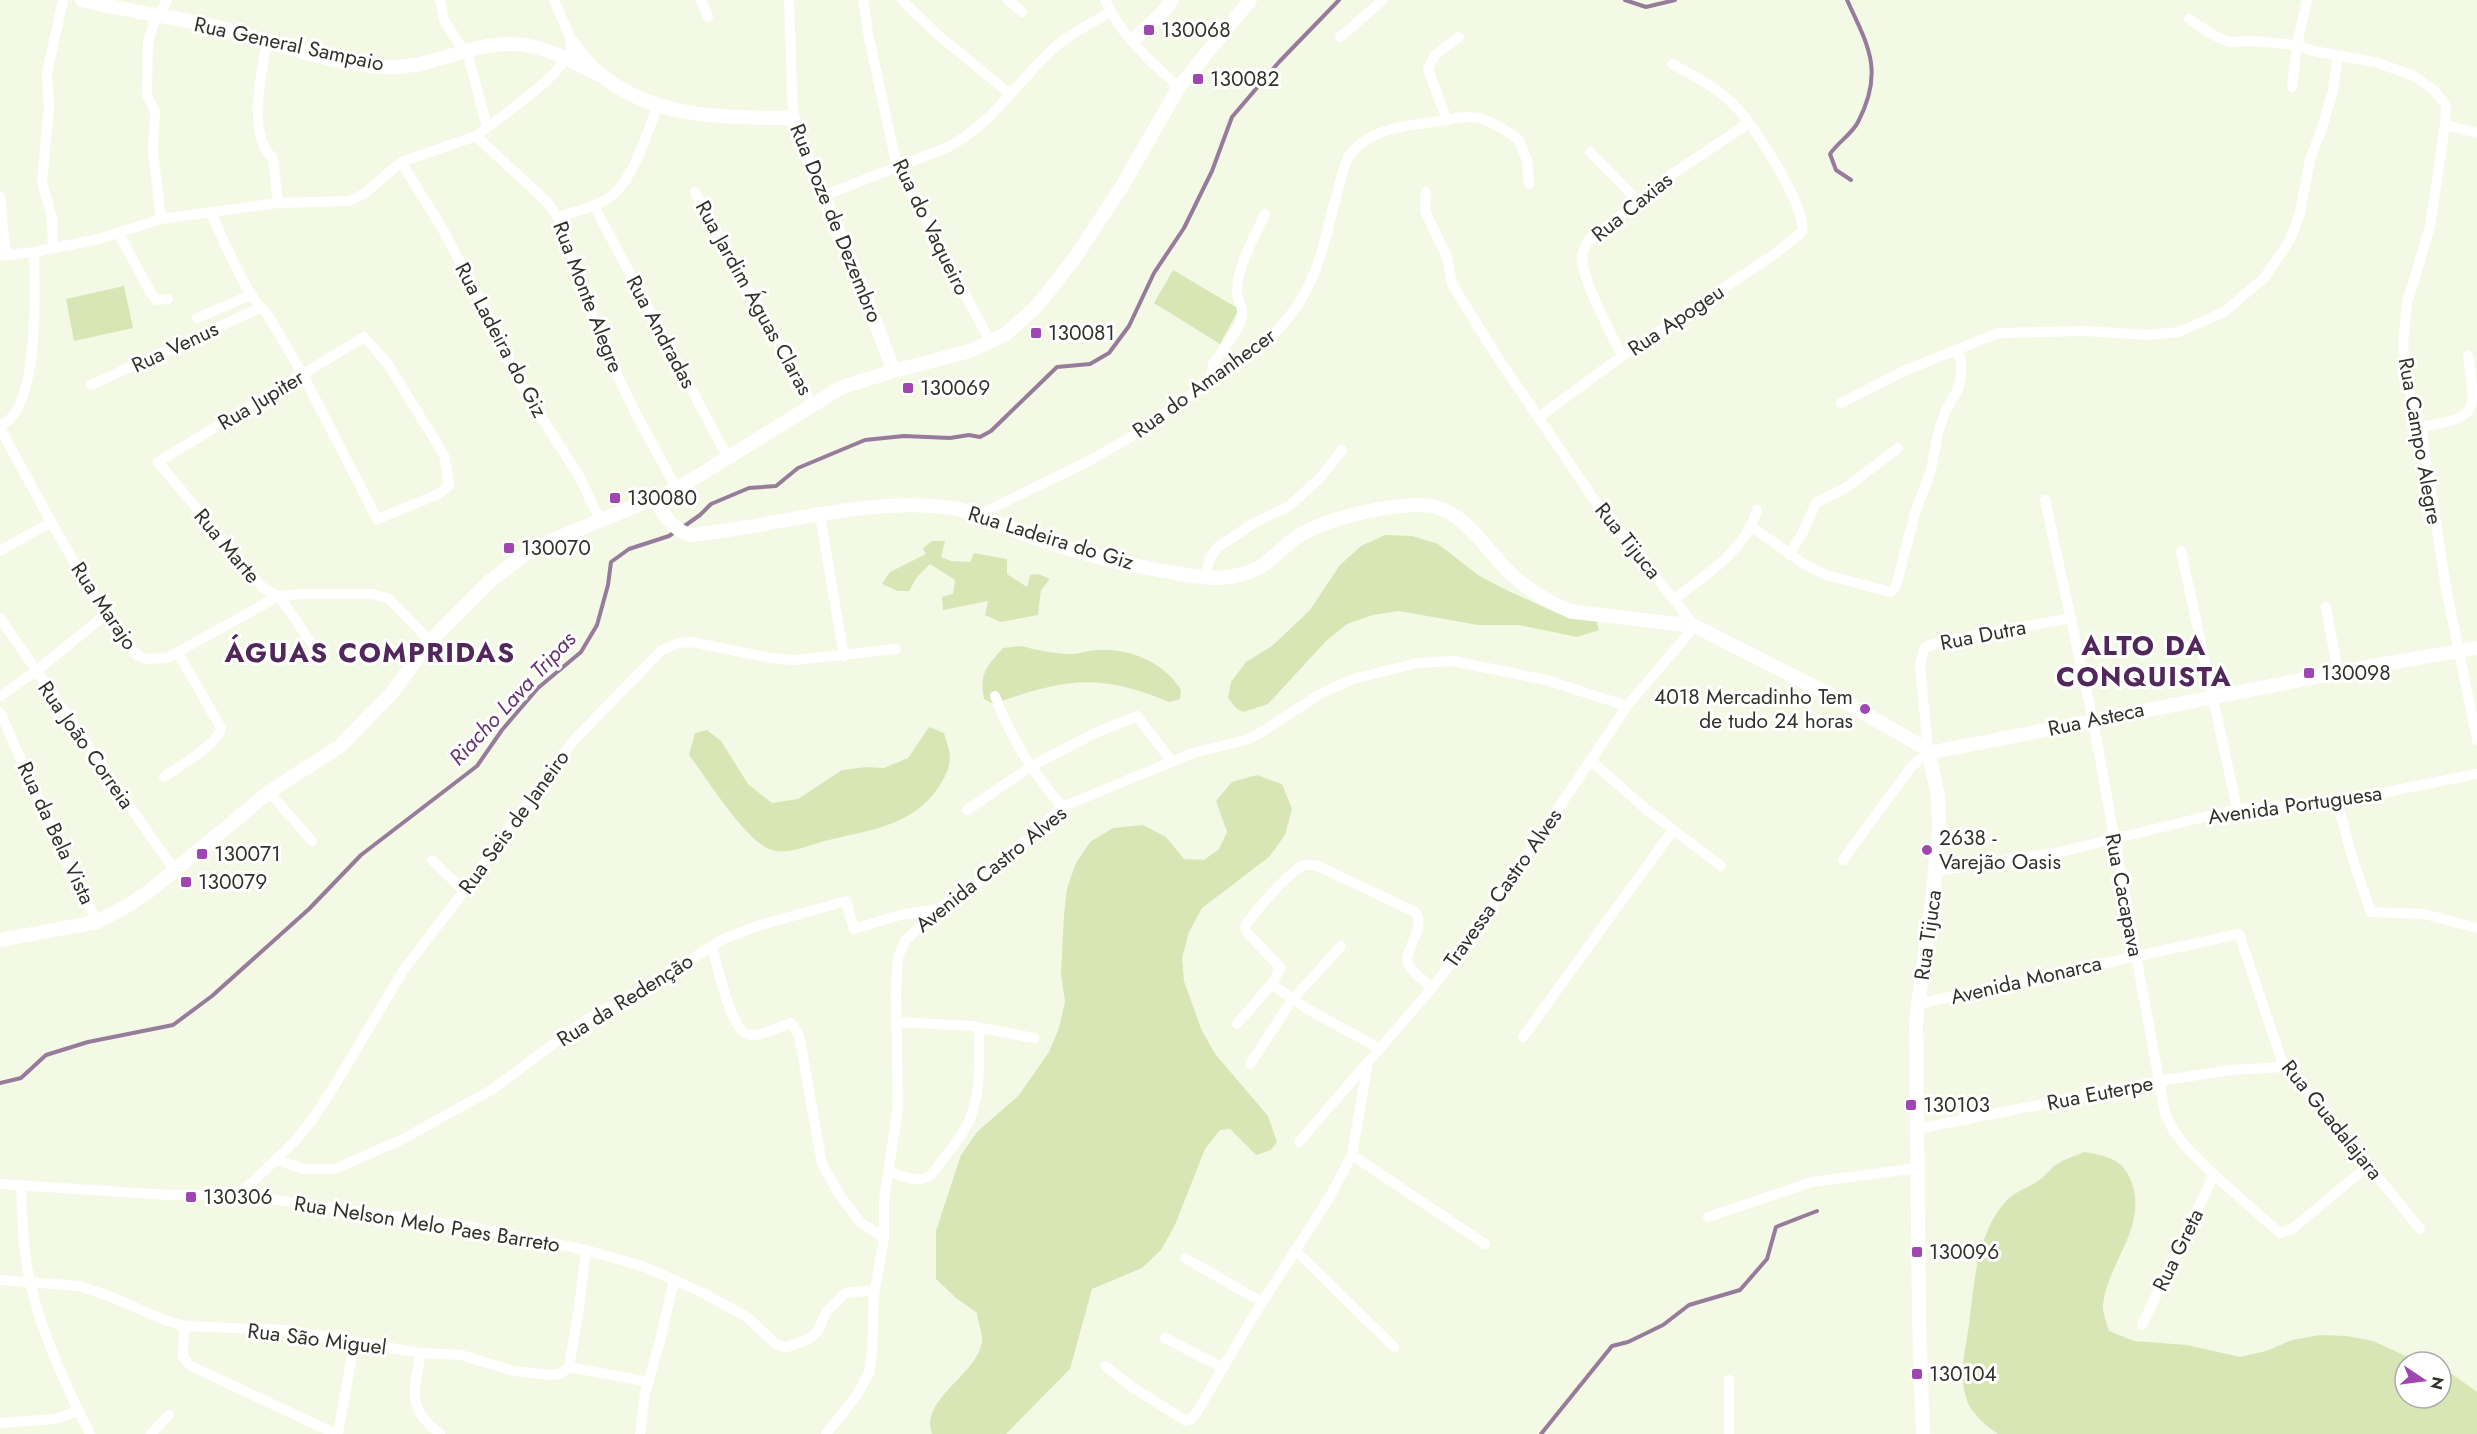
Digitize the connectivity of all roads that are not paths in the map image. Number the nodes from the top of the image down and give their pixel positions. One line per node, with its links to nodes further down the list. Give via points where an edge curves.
1 (63, 0): 59 (street, via 46,73 50,107 42,182 52,218)
2 (82, 0): 18 (street, Rua General Sampaio)
3 (168, 0): 18 (street)
4 (440, 0): 27 (street, via 444,20)
5 (554, 0): 25 (street)
6 (701, 0): 19 (street)
7 (789, 0): 36 (street, Rua Doze de Dezembro)
8 (863, 0): 45 (street, Rua do Vaqueiro)
9 (903, 0): 34 (street, via 938,35)
10 (1008, 0): 16 (street)
11 (1105, 0): 17 (street)
12 (1172, 0): 23 (street)
13 (1250, 0): 32 (street)
14 (1383, 0): 21 (street)
15 (2307, 0): 26 (street)
16 (1022, 12)
17 (1110, 12): 23 (street); 34 (street, via 1058,44)
18 (159, 17): 24 (street, Rua General Sampaio, via 224,29); 57 (street, via 148,42 147,95 155,111 153,151)
19 (708, 17)
20 (2189, 19): 26 (street, via 2230,42)
21 (1340, 37)
22 (1459, 37): 37 (street, via 1435,55 1428,69)
23 (1133, 40): 32 (street)
24 (267, 43): 27 (street, Rua General Sampaio, via 389,67 423,64); 52 (street, via 258,98 259,127 265,152 273,158)
25 (572, 43): 29 (street); 31 (street, Rua General Sampaio)
26 (2297, 45): 28 (street); 33 (street)
27 (466, 51): 29 (street, Rua General Sampaio, via 508,43 541,48); 40 (street)
28 (2338, 56): 39 (street, Rua Campo Alegre, via 2378,63 2414,76 2446,106); 67 (street, via 2333,91 2310,159 2300,213 2290,240 2270,272 2224,312 2179,332 1998,333)
29 (567, 58): 31 (street, Rua General Sampaio); 40 (street, via 538,89)
30 (1672, 64): 38 (street, via 1718,91)
31 (597, 74): 35 (street, Rua General Sampaio)
32 (1179, 87): 66 (street, via 1121,188 1074,259 1022,322)
33 (2292, 87)
34 (1010, 94): 45 (street, via 964,138)
35 (658, 105): 36 (street, Rua General Sampaio, via 722,117); 53 (street, via 621,187)
36 (793, 118): 50 (street, Rua Doze de Dezembro)
37 (1448, 120): 46 (street, Rua do Amanhecer, via 1481,119 1518,139 1527,160); 72 (street, Rua do Amanhecer, via 1382,131 1356,146 1342,172 1324,251 1298,307 1263,344)
38 (1749, 123): 51 (street, Rua Caxias); 68 (street, Rua Apogeu, via 1762,140 1802,218 1798,237)
39 (2445, 125): 41 (street); 78 (street, Rua Campo Alegre, via 2430,226 2407,303 2403,344 2407,380)
40 (487, 127): 42 (street)
41 (2477, 133)
42 (476, 136): 44 (street); 56 (street, Rua Monte Alegre)
43 (1590, 152): 51 (street)
44 (401, 162): 52 (street, via 364,194 349,201); 89 (street, Rua Ladeira do Giz, via 442,228 518,380 580,478)
45 (897, 167): 50 (street); 66 (street, Rua do Vaqueiro)
46 (1528, 184)
47 (695, 192): 75 (street, Rua Jardim Águas Claras)
48 (1426, 192): 76 (street, Rua Tijuca, via 1425,211 1447,257 1452,284)
49 (0, 196): 61 (street)
50 (823, 196): 70 (street, Rua Doze de Dezembro)
51 (1638, 201): 68 (street, Rua Caxias, via 1587,242 1582,252 1598,306)
52 (278, 202): 54 (street)
53 (594, 206): 56 (street); 81 (street, Rua Andradas)
54 (211, 213): 57 (street); 62 (street)
55 (1265, 214): 72 (street, via 1237,285 1241,317 1213,364)
56 (558, 217): 83 (street, Rua Monte Alegre, via 599,337)
57 (160, 219): 58 (street)
58 (119, 234): 59 (street); 63 (street, via 152,295 156,300)
59 (53, 248): 60 (street)
60 (34, 252): 61 (street); 77 (street, via 36,301 27,382 19,406)
61 (3, 255)
62 (251, 295): 64 (street); 65 (street)
63 (168, 299)
64 (260, 308): 71 (street); 73 (street, Rua Venus)
65 (197, 318)
66 (991, 343): 70 (street)
67 (1955, 350): 74 (street, via 1906,369); 94 (street, via 1961,359 1958,389 1938,433 1931,470 1896,586 1891,592 1842,580)
68 (1622, 356): 76 (street, Rua Apogeu)
69 (2468, 356): 78 (street, via 2475,399 2472,412 2463,419)
70 (894, 371): 75 (street, via 842,387)
71 (303, 375): 71 (street, Rua Jupiter, via 377,519 439,494 449,485 444,454 388,363 364,337); 82 (street, Rua Jupiter)
72 (1215, 378): 88 (street, Rua do Amanhecer, via 1115,446)
73 (91, 385)
74 (1841, 403)
75 (812, 405): 81 (street)
76 (1539, 417): 97 (street, Rua Tijuca, via 1593,498)
77 (0, 426): 90 (street, Rua Marajo)
78 (2421, 427): 106 (street, Rua Campo Alegre)
79 (1898, 448): 94 (street, via 1847,487 1816,503)
80 (1342, 450): 95 (street, via 1319,480 1288,506 1218,547)
81 (728, 458): 83 (street)
82 (158, 462): 96 (street, Rua Marte, via 263,588)
83 (677, 489): 84 (street)
84 (655, 500): 87 (street, Rua Ladeira do Giz, via 675,527 690,535); 89 (street)
85 (2045, 500): 101 (street, Rua Cacapava)
86 (1757, 510): 91 (street)
87 (820, 515): 88 (street, Rua Ladeira do Giz, via 918,504); 109 (street)
88 (978, 515): 95 (street, Rua Ladeira do Giz, via 1074,550)
89 (600, 520): 103 (street, via 526,554 491,580)
90 (51, 522): 92 (street); 99 (street, Rua Marajo)
91 (1752, 527): 94 (street); 97 (street, via 1726,558)
92 (0, 551)
93 (2181, 551): 114 (street)
94 (1789, 555)
95 (1204, 578): 102 (street, Rua Ladeira do Giz, via 1263,566 1316,526 1386,508 1420,504 1454,515 1517,579 1565,609)
96 (279, 596): 103 (street, Rua Marajo, via 372,594 389,599); 107 (street, Rua Marajo); 108 (street, Rua Marte)
97 (1675, 598): 102 (street, Rua Tijuca)
98 (2326, 607): 111 (street)
99 (105, 615): 107 (street, Rua Marajo, via 137,655 155,660); 110 (street)
100 (0, 618): 110 (street, Rua João Correia)
101 (2072, 618): 117 (street, Rua Cacapava); 119 (street, Rua Dutra, via 1966,636 1924,649 1920,666)
102 (1695, 626): 115 (street, Travessa Castro Alves); 119 (street, Rua Tijuca, via 1852,706)
103 (430, 640): 125 (street, via 391,694 357,730 340,746)
104 (2477, 648): 106 (street, Rua Asteca)
105 (896, 649): 109 (street, Rua Seis de Janeiro)
106 (2458, 652): 111 (street, Rua Asteca); 118 (street, Rua Campo Alegre)
107 (178, 653): 124 (street, via 221,728 217,738)
108 (319, 654)
109 (844, 656): 138 (street, Rua Seis de Janeiro, via 771,658 691,642 662,650 574,740)
110 (35, 672): 112 (street); 136 (street, Rua João Correia)
111 (2337, 673): 114 (street, Rua Asteca)
112 (0, 696)
113 (995, 696): 122 (street, via 1009,732)
114 (2214, 696): 117 (street, Rua Asteca); 128 (street)
115 (1627, 706): 120 (street, Travessa Castro Alves); 121 (street, Avenida Castro Alves, via 1546,680 1480,666 1453,661 1417,663 1353,679 1320,694 1260,733)
116 (0, 712): 140 (street, Rua da Bela Vista)
117 (2093, 721): 119 (street, Rua Asteca); 132 (street, Rua Cacapava)
118 (2477, 740)
119 (1928, 751): 134 (street, via 1911,767); 137 (street, Rua Tijuca, via 1938,796)
120 (1590, 760): 130 (street); 148 (street, Travessa Castro Alves, via 1514,877)
121 (1172, 762): 122 (street, via 1137,716); 127 (street, Avenida Castro Alves)
122 (1030, 767): 127 (street); 129 (street)
123 (2477, 774): 126 (street, Avenida Portuguesa)
124 (164, 777)
125 (269, 792): 131 (street); 136 (street)
126 (2337, 802): 128 (street, Avenida Portuguesa); 141 (street, via 2371,912 2424,914)
127 (1062, 807): 139 (street, Avenida Castro Alves, via 978,884)
128 (2237, 809): 132 (street, Avenida Portuguesa)
129 (967, 810)
130 (1672, 830): 135 (street); 154 (street)
131 (312, 841)
132 (2114, 841): 137 (street, Avenida Portuguesa, via 2021,860); 146 (street, Rua Cacapava)
133 (432, 860): 138 (street)
134 (1843, 860)
135 (1721, 866)
136 (174, 870): 140 (street, via 138,900)
137 (1936, 871): 150 (street, Rua Tijuca)
138 (464, 891): 164 (street, Rua Seis de Janeiro, via 403,971 312,1120)
139 (938, 909): 144 (street, Rua da Redenção, via 854,929 846,900 757,926); 151 (street, Avenida Castro Alves, via 905,941 898,957)
140 (97, 922): 143 (street)
141 (2477, 928)
142 (2239, 934): 146 (street, Avenida Monarca); 159 (street, Rua Guadalajara)
143 (0, 940)
144 (712, 946): 164 (street, Rua da Redenção, via 584,1021 493,1089 426,1128 335,1169 304,1168); 174 (street, via 740,1030 753,1035 791,1023 795,1026 822,1164 860,1222)
145 (1341, 946): 149 (street)
146 (2136, 956): 150 (street, Avenida Monarca); 160 (street, Rua Cacapava)
147 (1271, 984): 148 (street, via 1279,973 1279,964 1245,927 1296,870 1310,864 1415,912 1419,927 1407,960); 149 (street); 152 (street)
148 (1432, 988): 156 (street, Travessa Castro Alves)
149 (1292, 1000): 156 (street); 158 (street)
150 (1918, 1004): 161 (street, Rua Tijuca)
151 (897, 1022): 153 (street); 167 (street, Avenida Castro Alves, via 898,1107)
152 (1237, 1024)
153 (980, 1027): 155 (street); 167 (street, via 977,1090 963,1131 926,1179)
154 (1523, 1037)
155 (1034, 1038)
156 (1379, 1048): 157 (street, Travessa Castro Alves)
157 (1368, 1061): 162 (street, Travessa Castro Alves); 163 (street)
158 (1250, 1064)
159 (2284, 1068): 160 (street, Rua Euterpe, via 2230,1070); 165 (street, Rua Guadalajara)
160 (2160, 1081): 161 (street, Rua Euterpe); 168 (street, Rua Cacapava, via 2165,1113 2172,1128)
161 (1917, 1129): 166 (street, Rua Tijuca)
162 (1299, 1142)
163 (1352, 1155): 175 (street); 177 (street)
164 (276, 1160): 171 (street, Rua Seis de Janeiro)
165 (2369, 1165): 168 (street, Rua Cacapava, via 2286,1233 2275,1230); 173 (street, Rua Guadalajara)
166 (1918, 1168): 172 (street, via 1812,1182); 205 (street, Rua Tijuca)
167 (889, 1172): 174 (street, Avenida Castro Alves)
168 (2214, 1175): 184 (street, Rua Greta)
169 (0, 1184): 170 (street, Rua Nelson Melo Paes Barreto)
170 (21, 1185): 171 (street, Rua Nelson Melo Paes Barreto, via 168,1195); 181 (street)
171 (239, 1195): 176 (street, Rua Nelson Melo Paes Barreto, via 471,1227)
172 (1708, 1217)
173 (2420, 1229)
174 (884, 1238): 182 (street, Avenida Castro Alves)
175 (1485, 1244)
176 (586, 1250): 180 (street, Rua Nelson Melo Paes Barreto); 190 (street)
177 (1295, 1250): 183 (street); 188 (street)
178 (1185, 1258): 183 (street)
179 (0, 1280): 181 (street, Rua São Miguel)
180 (674, 1280): 182 (street, Rua Nelson Melo Paes Barreto, via 747,1317 782,1347 809,1339 818,1331 826,1312 845,1293); 194 (street)
181 (30, 1283): 185 (street, Rua São Miguel, via 79,1286); 195 (street)
182 (875, 1290): 203 (street, Avenida Castro Alves, via 868,1373 855,1398)
183 (1262, 1302): 192 (street)
184 (2142, 1325)
185 (184, 1326): 187 (street, Rua São Miguel, via 284,1330); 200 (street, via 183,1357 191,1366)
186 (1165, 1338): 192 (street)
187 (354, 1342): 189 (street, Rua São Miguel); 200 (street)
188 (1394, 1347)
189 (421, 1353): 190 (street, Rua São Miguel, via 461,1354 503,1369 534,1374 560,1374); 201 (street, via 415,1407)
190 (569, 1366): 194 (street)
191 (1105, 1366): 192 (street, via 1186,1421 1197,1412)
192 (1223, 1368)
193 (1729, 1380): 204 (street)
194 (649, 1382): 202 (street)
195 (78, 1411): 197 (street, via 54,1419); 198 (street)
196 (169, 1415): 199 (street)
197 (0, 1423)
198 (90, 1434)
199 (151, 1434)
200 (337, 1434)
201 (440, 1434)
202 (640, 1434)
203 (825, 1434)
204 (1729, 1434)
205 (1923, 1434)

